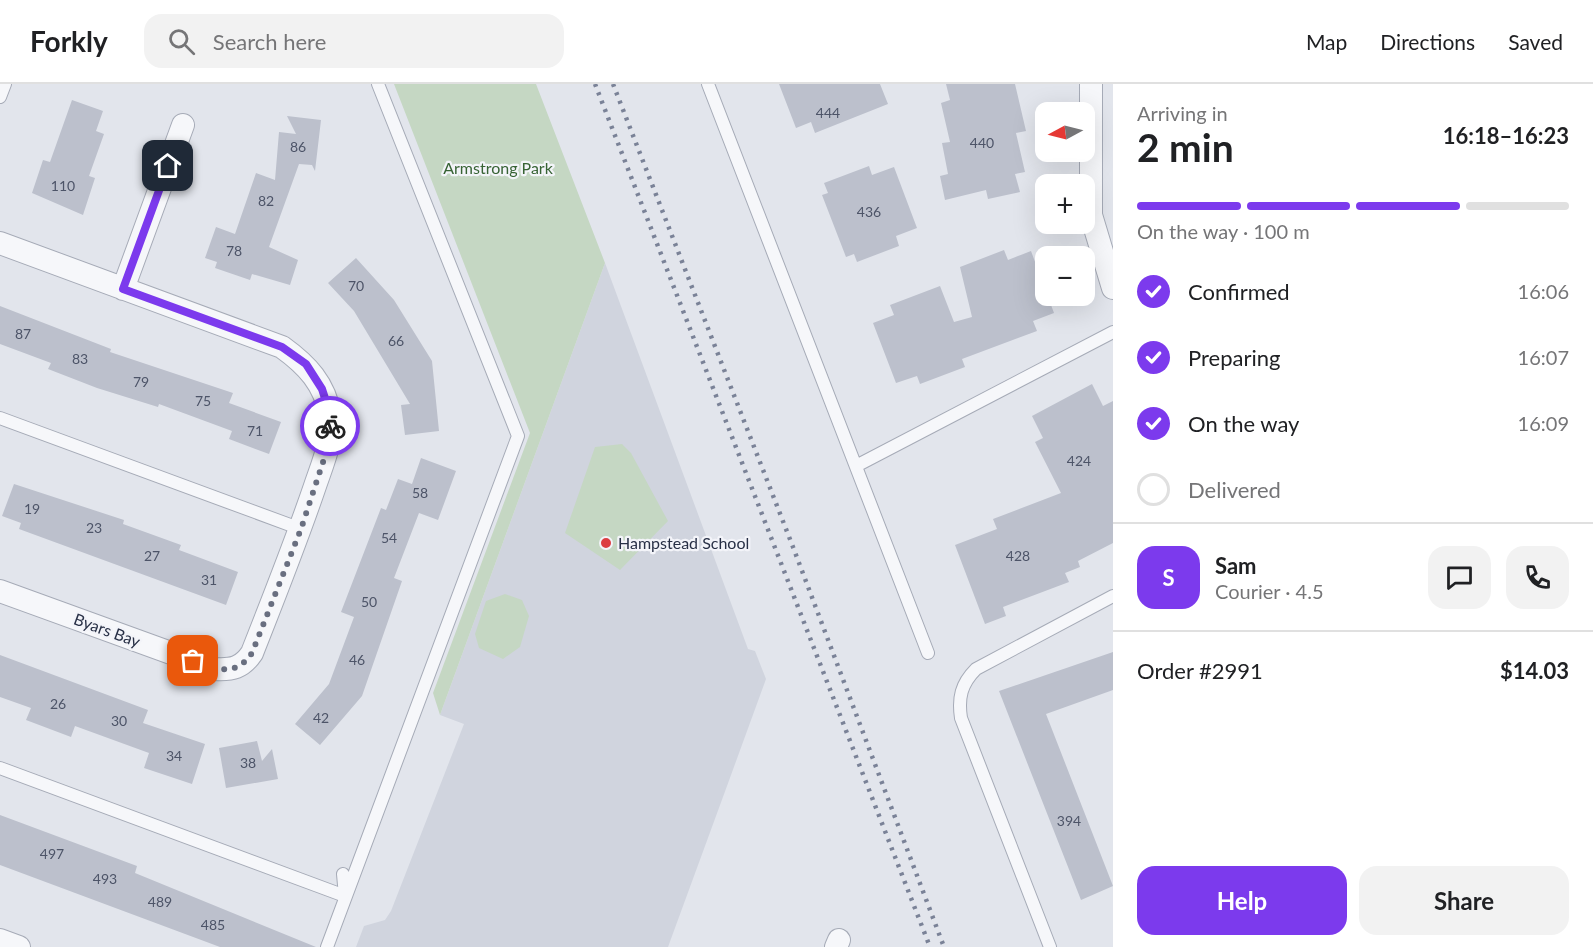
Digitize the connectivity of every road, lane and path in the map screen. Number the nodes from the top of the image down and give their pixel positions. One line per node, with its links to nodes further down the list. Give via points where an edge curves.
1 (5, 84): 5 (lane)
2 (378, 84): 19 (lane, via 518,436)
3 (708, 84): 12 (lane)
4 (1091, 84): 8 (street, via 1091,215)
5 (0, 97)
6 (183, 124): 9 (street)
7 (0, 243): 9 (street, Byars Bay)
8 (1113, 288)
9 (123, 289): 13 (street, Byars Bay, via 282,347 306,364 322,389 331,417 328,447)
10 (1113, 332): 12 (lane)
11 (0, 418): 13 (lane)
12 (856, 466): 16 (lane)
13 (301, 529): 14 (street, Byars Bay, via 252,653 245,664 230,670 215,669)
14 (0, 591)
15 (1113, 596): 23 (lane, via 984,664 965,682 959,700 961,718)
16 (927, 652)
17 (0, 768): 19 (lane)
18 (343, 874): 19 (lane)
19 (345, 896): 22 (lane)
20 (0, 940): 21 (street)
21 (19, 947)
22 (327, 947)
23 (1050, 947)

